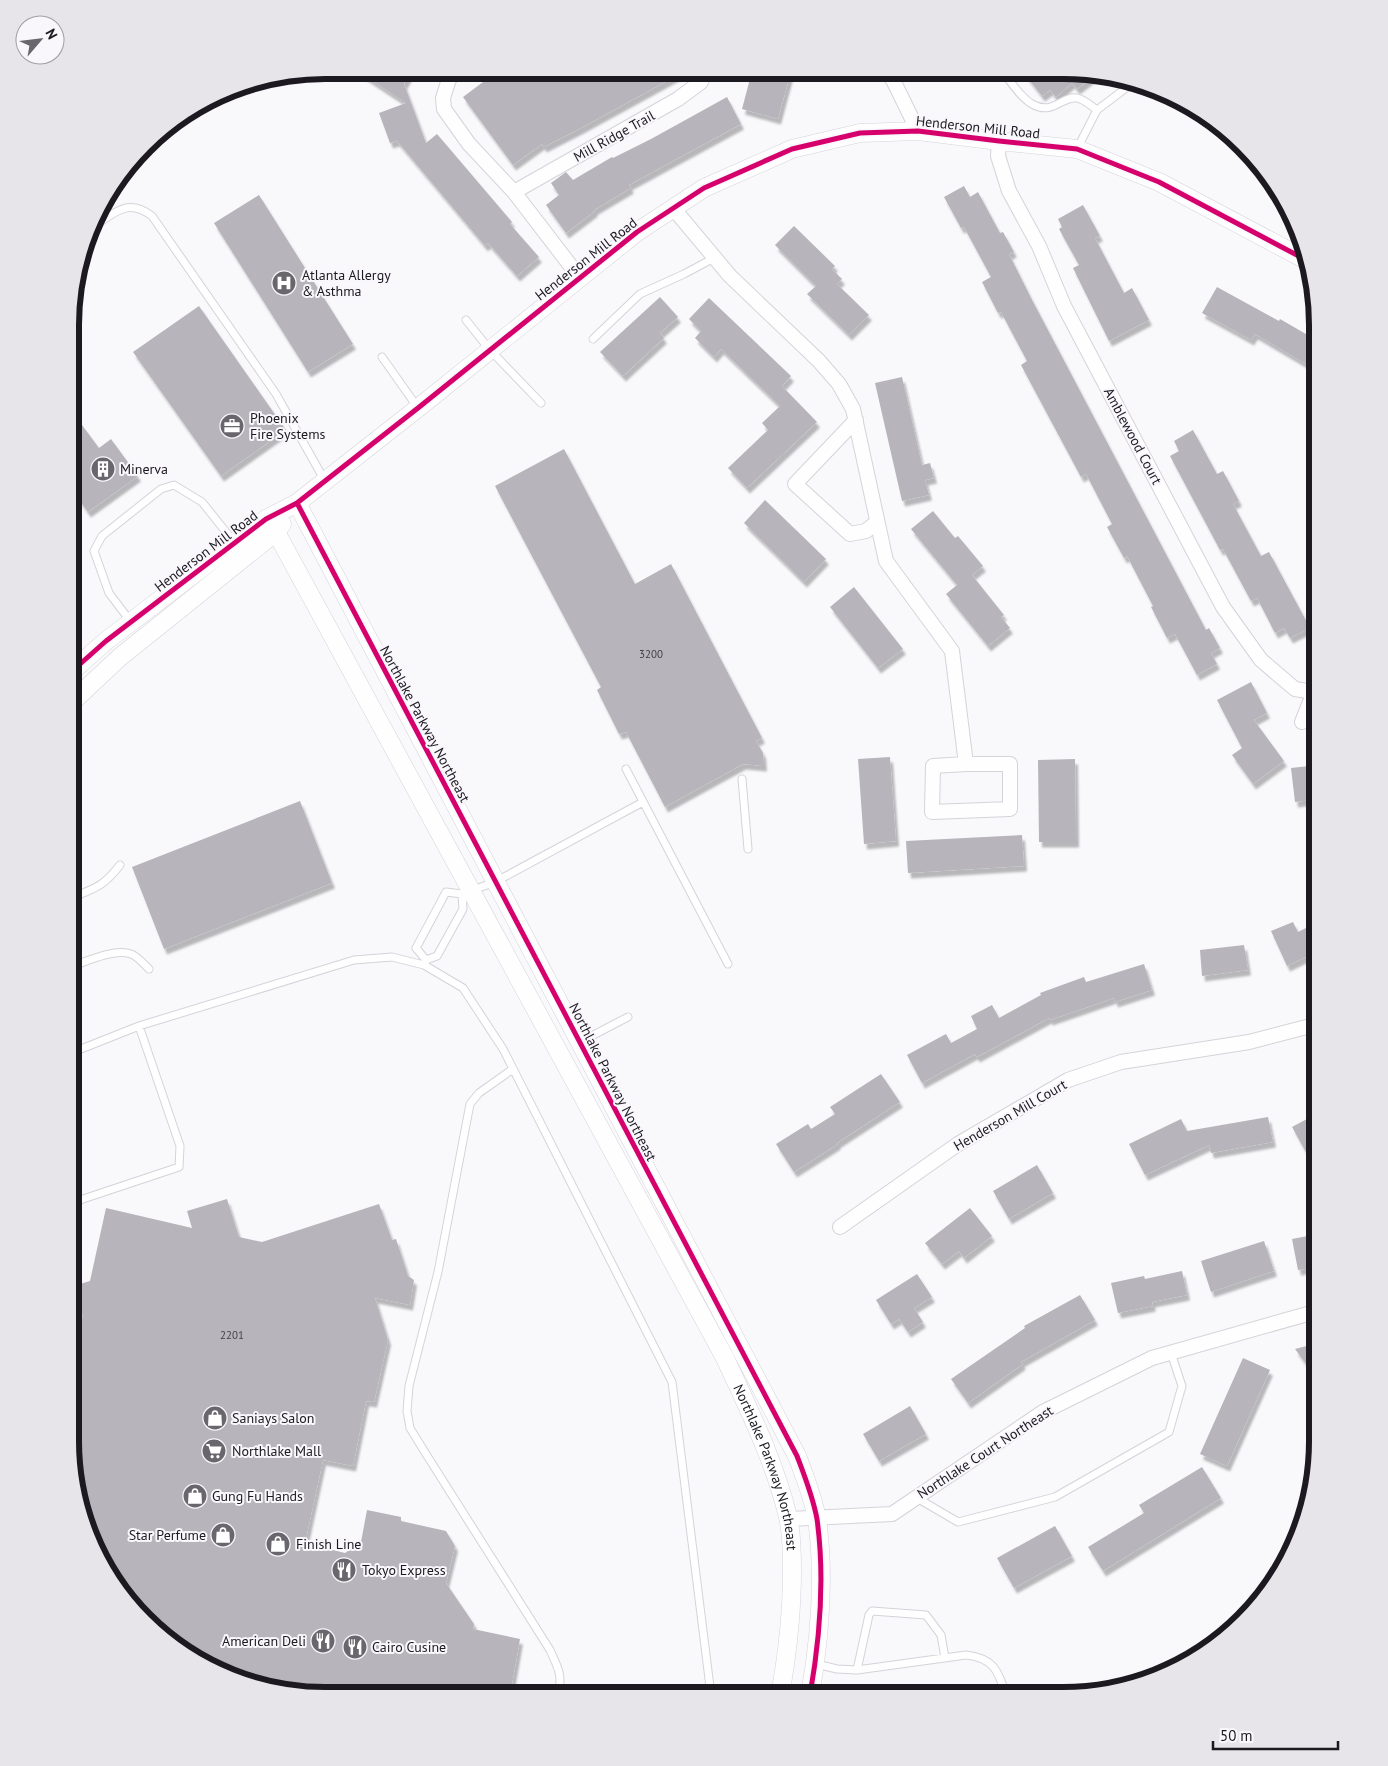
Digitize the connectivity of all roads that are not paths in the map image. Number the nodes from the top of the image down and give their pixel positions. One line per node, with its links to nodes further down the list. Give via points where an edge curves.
1 (449, 79): 10 (street, via 443,98 444,109 469,144)
2 (702, 79): 10 (street, Mill Ridge Trail, via 678,99)
3 (892, 79): 7 (street)
4 (1009, 79): 6 (lane, via 1031,104 1042,108 1075,98)
5 (1127, 87): 6 (lane)
6 (1097, 110): 9 (lane)
7 (918, 131): 8 (street, Henderson Mill Road); 11 (street, Henderson Mill Road, via 860,133 792,150 704,188)
8 (999, 142): 9 (street, Henderson Mill Road); 30 (street, Amblewood Court, via 998,156 1009,192 1039,246 1064,306 1223,607 1262,660 1295,689)
9 (1077, 149): 13 (street, Henderson Mill Road, via 1159,182)
10 (514, 192): 15 (street)
11 (673, 208): 14 (street); 15 (street, Henderson Mill Road)
12 (101, 221): 23 (lane, via 131,206 152,216 276,394)
13 (1299, 256)
14 (714, 258): 17 (lane, via 640,294); 22 (street, via 819,361 839,384)
15 (580, 278): 18 (street, Henderson Mill Road)
16 (466, 320): 18 (lane)
17 (593, 339)
18 (490, 350): 20 (lane); 21 (street, Henderson Mill Road)
19 (382, 357): 21 (lane)
20 (541, 403)
21 (418, 408): 23 (street, Henderson Mill Road)
22 (856, 420): 25 (street); 25 (street, via 795,484 850,534 866,531)
23 (326, 481): 24 (street, Henderson Mill Road)
24 (297, 503): 26 (street, Henderson Mill Road); 40 (street, Northlake Parkway Northeast)
25 (877, 522): 34 (street, via 886,561 952,652)
26 (271, 526): 27 (street, Henderson Mill Road); 31 (street, Henderson Mill Road); 41 (street, Northlake Parkway Northeast)
27 (235, 543): 28 (street, Henderson Mill Road); 28 (lane, via 202,502 174,485 161,489 102,536 94,551 109,593)
28 (131, 622): 29 (street, Henderson Mill Road)
29 (79, 666)
30 (1309, 691)
31 (79, 695)
32 (1309, 707): 33 (street)
33 (1302, 722)
34 (966, 764): 34 (street, via 1010,764 1010,809 932,812 934,766)
35 (626, 769): 37 (lane)
36 (742, 779): 38 (lane)
37 (643, 802): 40 (lane); 45 (lane)
38 (748, 849)
39 (120, 865): 42 (lane, via 109,880)
40 (495, 882): 41 (lane); 50 (street, Northlake Parkway Northeast)
41 (466, 892): 43 (lane, via 463,909 437,956); 43 (lane, via 446,892 416,948); 59 (street, Northlake Parkway Northeast, via 725,1358 758,1429)
42 (79, 895)
43 (425, 963): 48 (lane, via 392,957 354,960); 52 (lane, via 463,988)
44 (79, 964): 46 (lane, via 122,952 132,954)
45 (728, 964)
46 (149, 969)
47 (628, 1017): 50 (lane)
48 (139, 1026): 51 (lane); 53 (lane, via 180,1146 179,1167)
49 (1309, 1026): 54 (street, Henderson Mill Court, via 1249,1042 1121,1062 1068,1080 958,1144)
50 (580, 1042): 58 (street, Northlake Parkway Northeast, via 797,1456 810,1489)
51 (79, 1050)
52 (513, 1070): 63 (lane, via 479,1093 470,1104 407,1412 410,1428 550,1650 558,1668); 64 (lane, via 672,1382)
53 (79, 1201)
54 (840, 1226)
55 (1309, 1314): 56 (street, Northlake Court Northeast)
56 (1171, 1353): 57 (street, Northlake Court Northeast, via 1152,1358 1043,1412); 57 (lane, via 1182,1386 1169,1432 1055,1497 958,1522)
57 (916, 1498): 58 (street, Northlake Court Northeast, via 892,1514)
58 (816, 1518): 59 (street, Northlake Court Northeast); 61 (street, Northlake Parkway Northeast, via 820,1612)
59 (789, 1519): 65 (street, Northlake Parkway Northeast, via 792,1610)
60 (945, 1658): 62 (lane); 62 (lane, via 941,1635 926,1616 872,1611); 67 (lane, via 980,1656 991,1664)
61 (816, 1664): 62 (lane); 66 (street, Northlake Parkway Northeast)
62 (857, 1670)
63 (560, 1687)
64 (710, 1687)
65 (782, 1687)
66 (812, 1687)
67 (1003, 1687)

